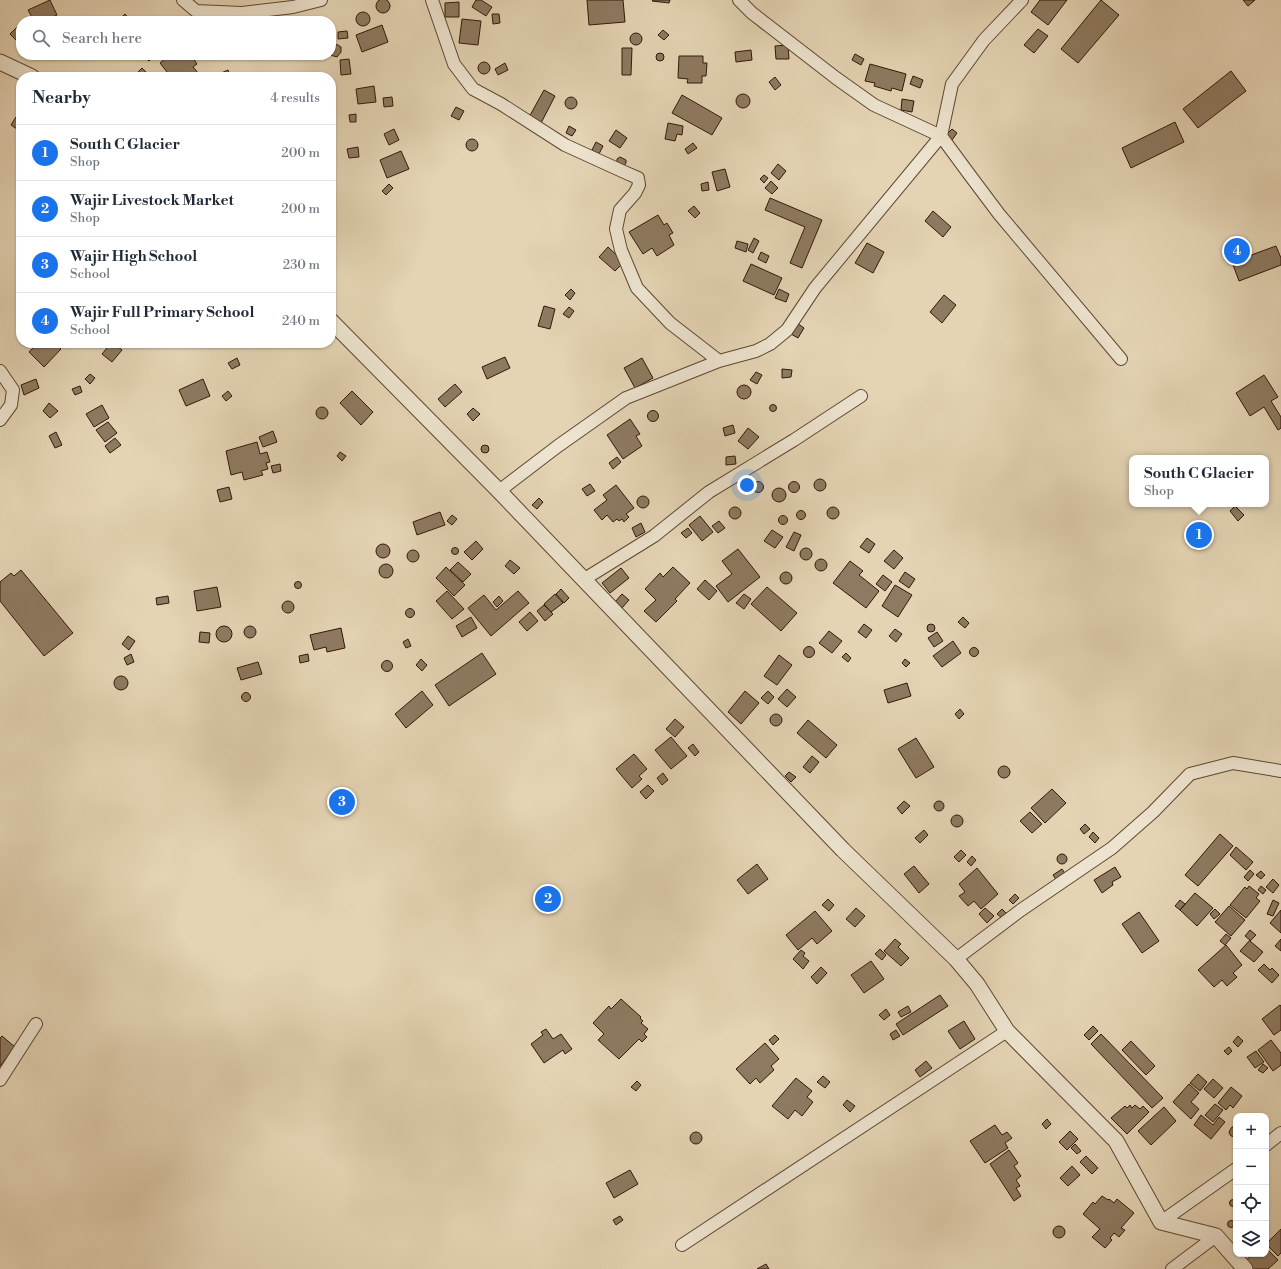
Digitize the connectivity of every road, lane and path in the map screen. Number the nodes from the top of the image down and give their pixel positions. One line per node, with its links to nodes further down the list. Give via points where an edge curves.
1 (183, 0): 2 (street, via 196,12 242,13 293,7)
2 (320, 0)
3 (432, 0): 11 (street, via 454,64 473,89 565,145 638,178 639,185 635,193 620,210 616,229 621,250 637,288 670,323)
4 (739, 0): 8 (street, via 752,13 874,105)
5 (1022, 0): 8 (street, via 984,40 952,84)
6 (0, 62): 7 (street)
7 (21, 72)
8 (942, 136): 10 (street, via 999,214); 11 (street, via 816,288 787,330 770,344 756,351)
9 (336, 326): 15 (street)
10 (1121, 358)
11 (718, 361): 15 (street, via 626,398)
12 (0, 371): 14 (street, via 13,390 11,405)
13 (861, 396): 16 (street, via 709,492 654,536)
14 (0, 420)
15 (499, 491): 16 (street)
16 (583, 580): 18 (street, via 843,850)
17 (1281, 771): 18 (street, via 1233,763 1190,774 1153,812 1112,848 1021,910)
18 (956, 959): 20 (street, via 977,984)
19 (36, 1024): 21 (street)
20 (1006, 1031): 25 (street, via 1116,1141); 27 (street)
21 (0, 1080)
22 (1281, 1133): 23 (street)
23 (1269, 1143)
24 (1233, 1171): 25 (street)
25 (1161, 1222): 26 (street)
26 (1216, 1236): 28 (street); 29 (street)
27 (682, 1245)
28 (1172, 1269)
29 (1245, 1269)

